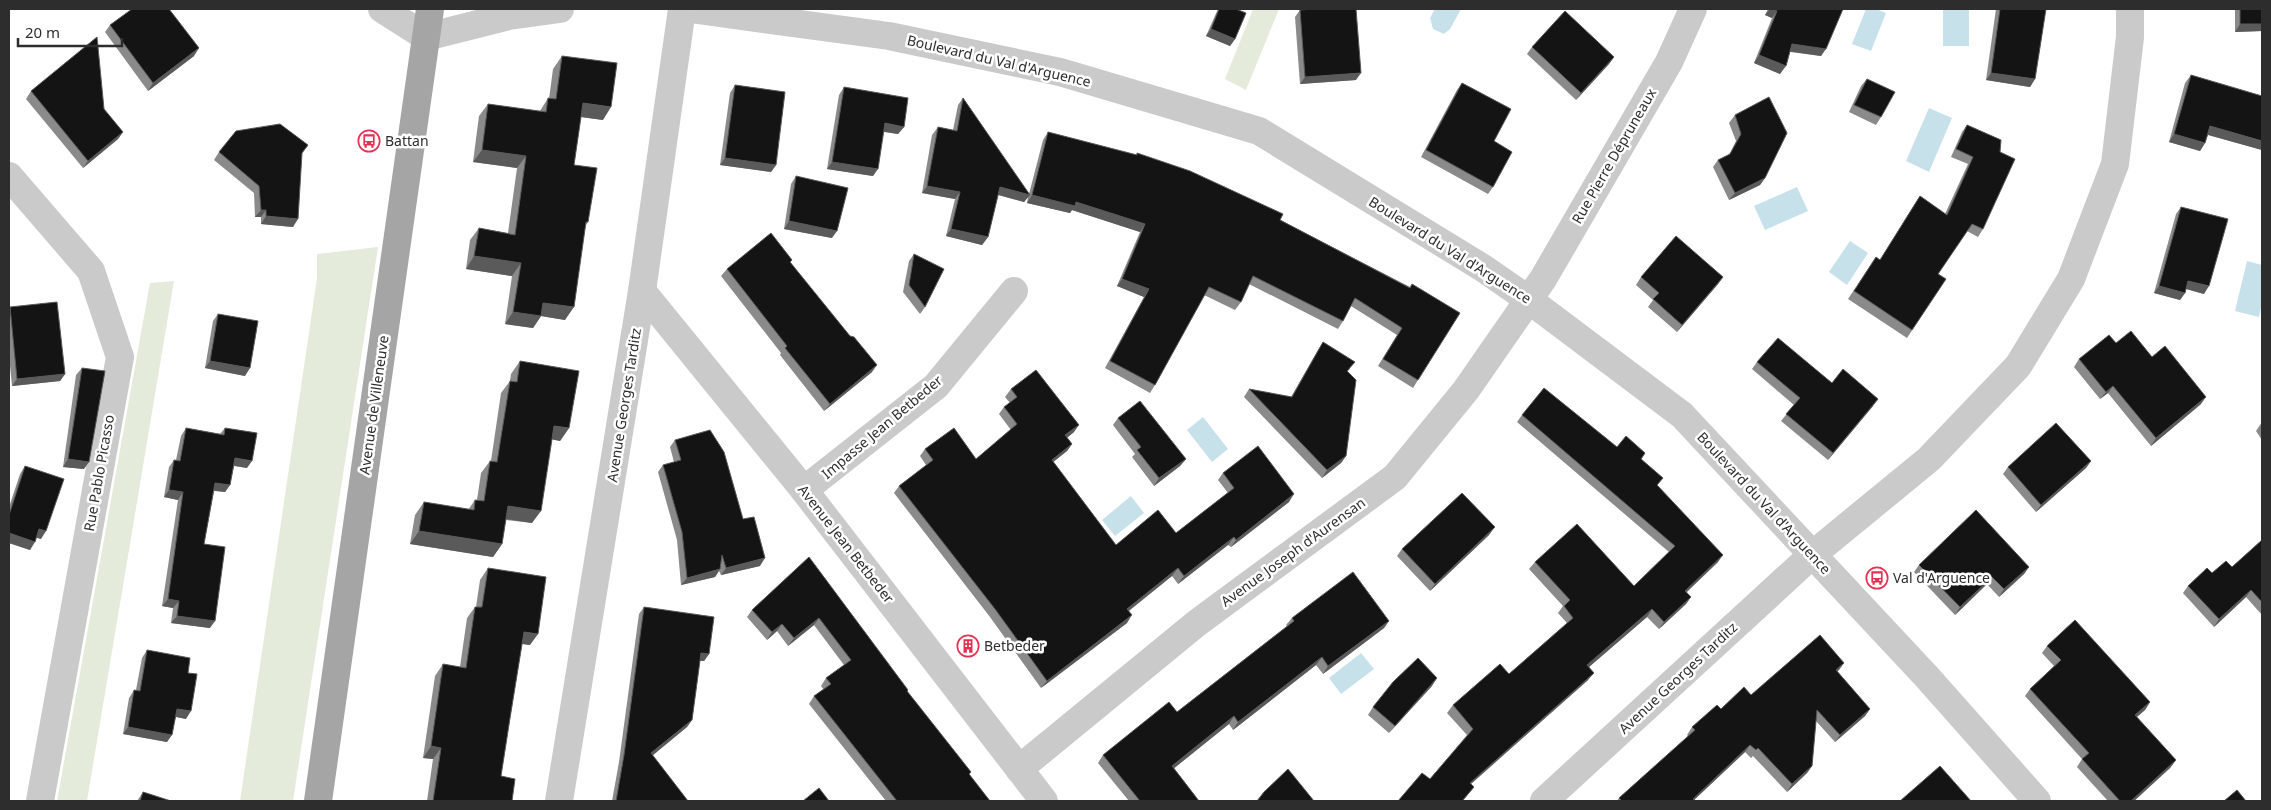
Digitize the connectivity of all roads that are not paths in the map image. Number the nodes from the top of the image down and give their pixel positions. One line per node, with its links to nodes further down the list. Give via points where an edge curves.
1 (382, 9): 9 (street)
2 (430, 9): 9 (main road, Avenue de Villeneuve)
3 (560, 9): 8 (street)
4 (682, 9): 11 (street, Avenue Georges Tarditz)
5 (690, 9): 13 (street, Boulevard du Val d'Arguence, via 889,36 1060,72 1260,131 1483,268)
6 (1693, 9): 13 (street, Rue Pierre Dépruneaux, via 1669,62)
7 (2130, 9): 15 (street, Avenue Georges Tarditz, via 2130,38 2115,164 2071,279 2018,366 1929,458)
8 (510, 13): 9 (street)
9 (426, 36): 18 (main road, Avenue de Villeneuve)
10 (9, 176): 17 (street, Rue Pablo Picasso, via 91,271 120,357)
11 (642, 291): 14 (street, Avenue Jean Betbeder); 19 (street, Avenue Georges Tarditz)
12 (1014, 291): 14 (street, Impasse Jean Betbeder, via 936,386)
13 (1529, 300): 15 (street, Boulevard du Val d'Arguence, via 1682,415); 16 (street, Avenue Joseph d'Aurensan, via 1466,390 1396,477 1197,623)
14 (804, 490): 16 (street, Avenue Jean Betbeder)
15 (1812, 555): 21 (street, Avenue Georges Tarditz); 22 (street, Boulevard du Val d'Arguence, via 1927,676)
16 (1019, 769): 20 (street, Avenue Jean Betbeder)
17 (40, 801)
18 (318, 801)
19 (559, 801)
20 (1044, 801)
21 (1544, 801)
22 (2037, 801)

